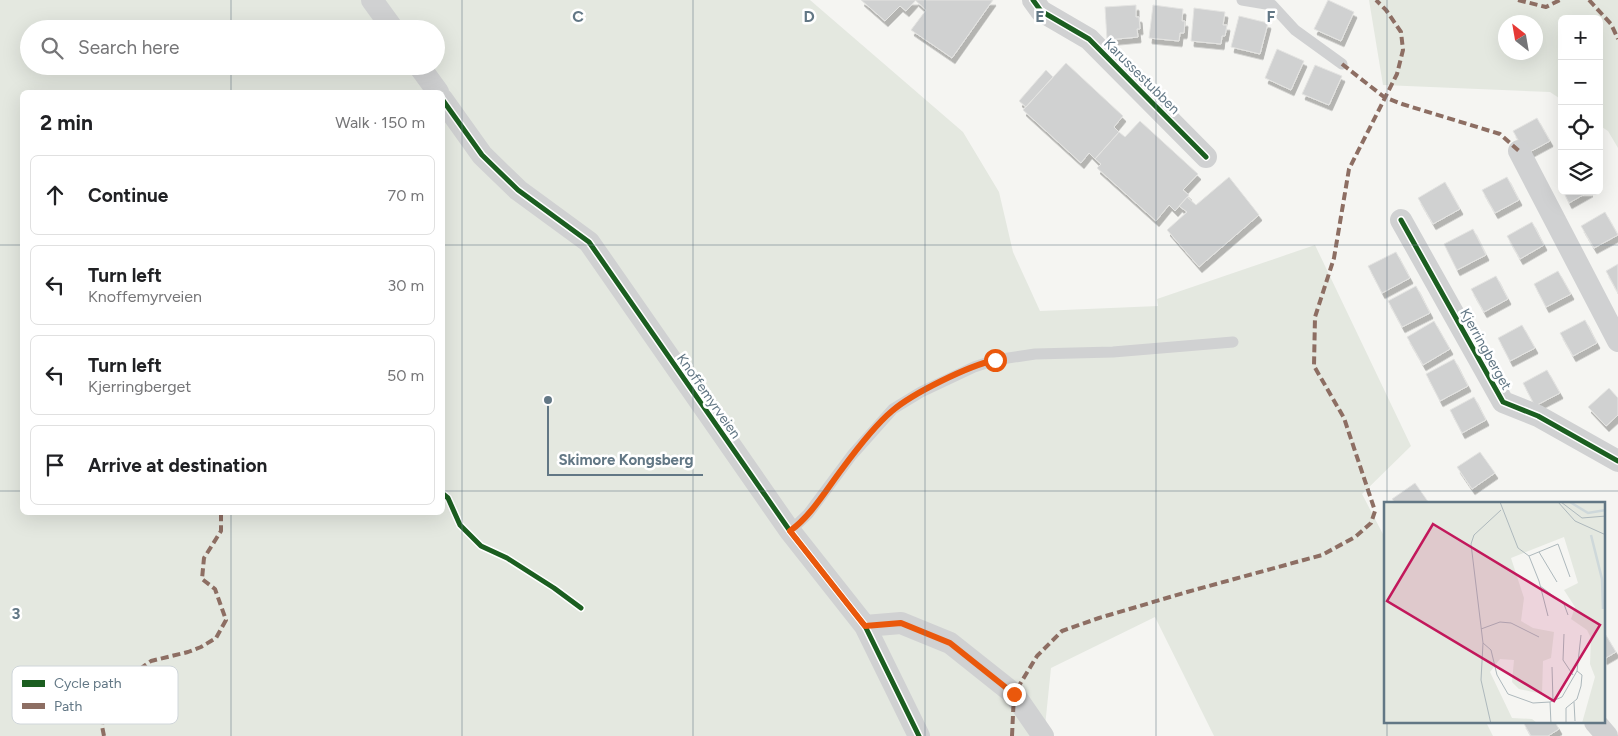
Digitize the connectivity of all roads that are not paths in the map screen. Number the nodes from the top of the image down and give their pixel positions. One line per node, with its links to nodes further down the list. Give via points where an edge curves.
1 (372, 0): 4 (street)
2 (1033, 0): 10 (street, Karussestubben, via 1041,11 1089,39)
3 (1242, 0): 5 (lane, via 1272,5 1295,30)
4 (386, 20)
5 (1342, 64)
6 (426, 75): 7 (street)
7 (437, 90)
8 (445, 103): 15 (street, Knoffemyrveien, via 482,155 512,184 588,242)
9 (1519, 151): 12 (street)
10 (1206, 157)
11 (1401, 220): 14 (street, Kjerringberget, via 1503,402 1538,416)
12 (1618, 341)
13 (1233, 342): 15 (lane, via 1114,352 1035,354 979,364 894,409 852,455 808,514)
14 (1618, 460)
15 (790, 531): 16 (street, Knoffemyrveien)
16 (865, 626): 19 (street, Knoffemyrveien); 20 (street, via 901,623 950,643 1014,694)
17 (1597, 724): 21 (street)
18 (1618, 726): 22 (street)
19 (919, 736)
20 (1043, 736)
21 (1607, 736)
22 (1611, 736)

